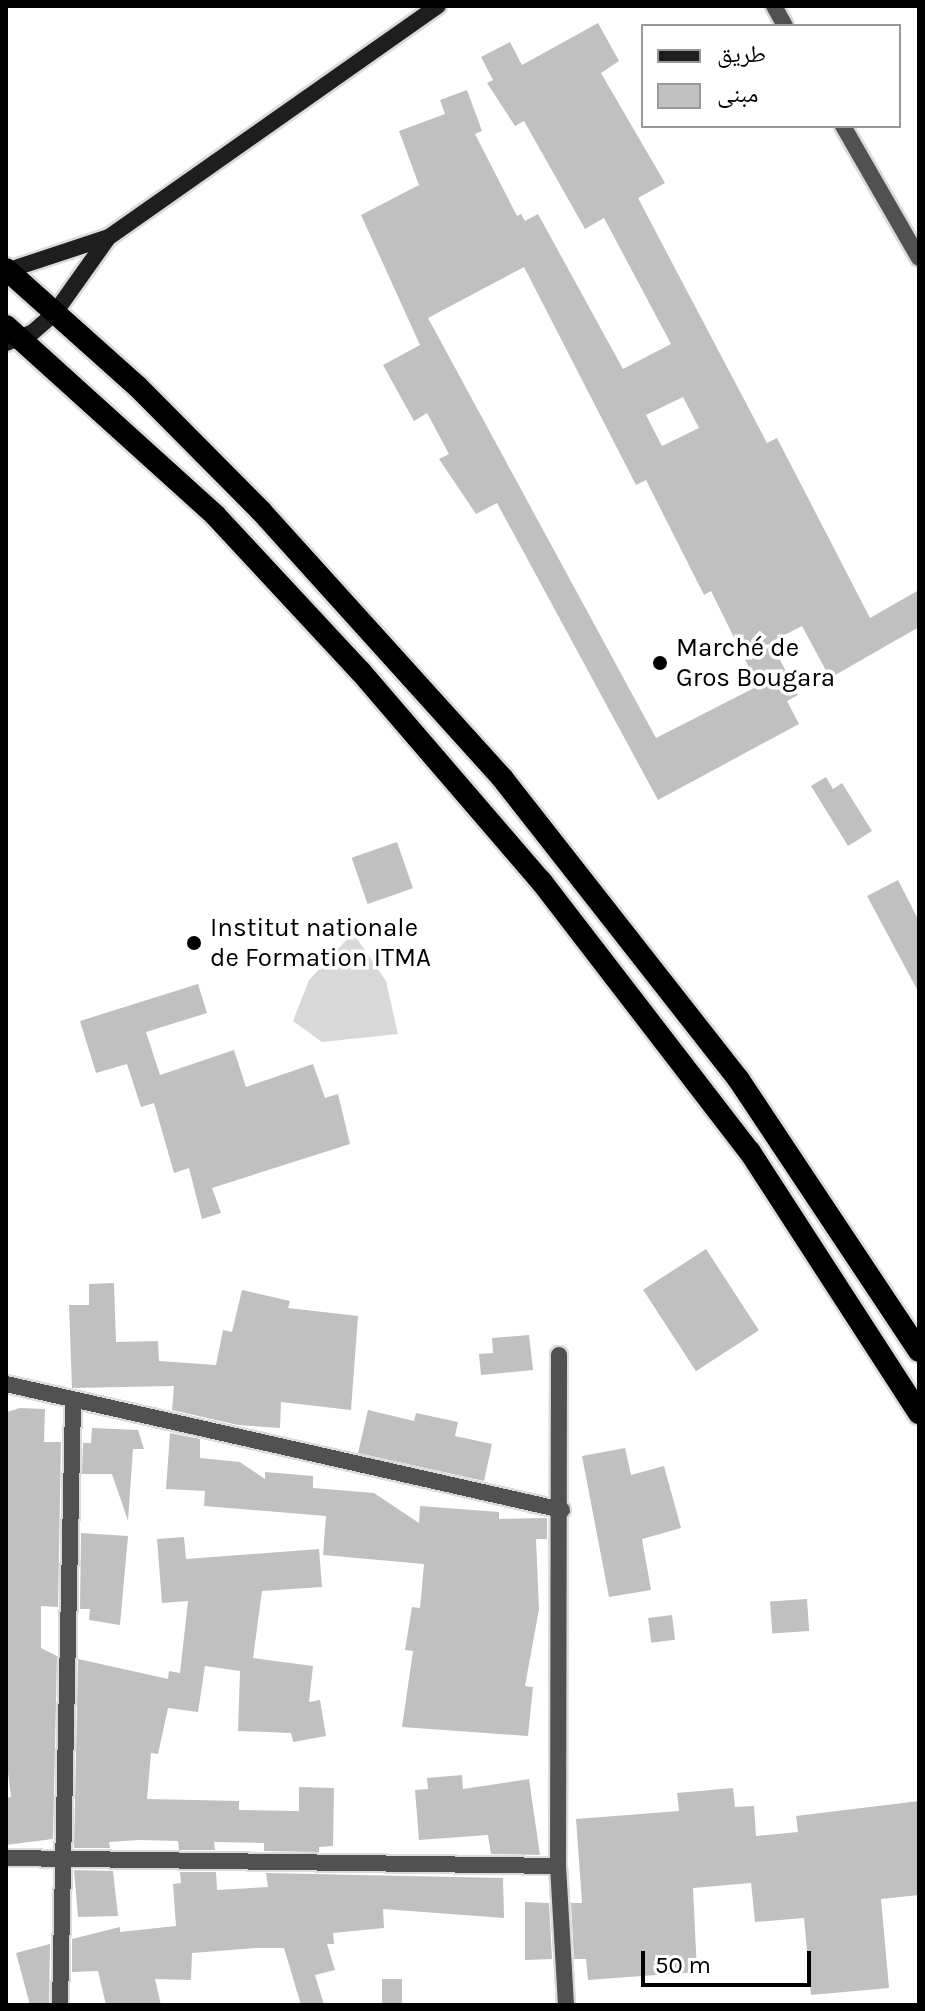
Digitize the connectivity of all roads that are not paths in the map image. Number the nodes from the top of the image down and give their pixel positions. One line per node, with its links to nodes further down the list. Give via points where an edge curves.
1 (438, 6): 5 (main road)
2 (774, 6): 3 (street)
3 (784, 24)
4 (844, 128): 6 (street)
5 (109, 237): 7 (main road); 8 (main road)
6 (919, 258)
7 (7, 270): 8 (highway)
8 (54, 314): 9 (main road); 10 (highway, via 138,387 261,511 503,779 739,1080)
9 (11, 336): 14 (highway, via 215,515 361,672 541,881 750,1152)
10 (919, 1351)
11 (559, 1355): 15 (street)
12 (6, 1384): 13 (street)
13 (73, 1402): 15 (street); 16 (street)
14 (919, 1413)
15 (562, 1510): 18 (street)
16 (61, 1857): 17 (street); 18 (street); 19 (street)
17 (6, 1858)
18 (558, 1866): 20 (street)
19 (60, 2005)
20 (566, 2005)

